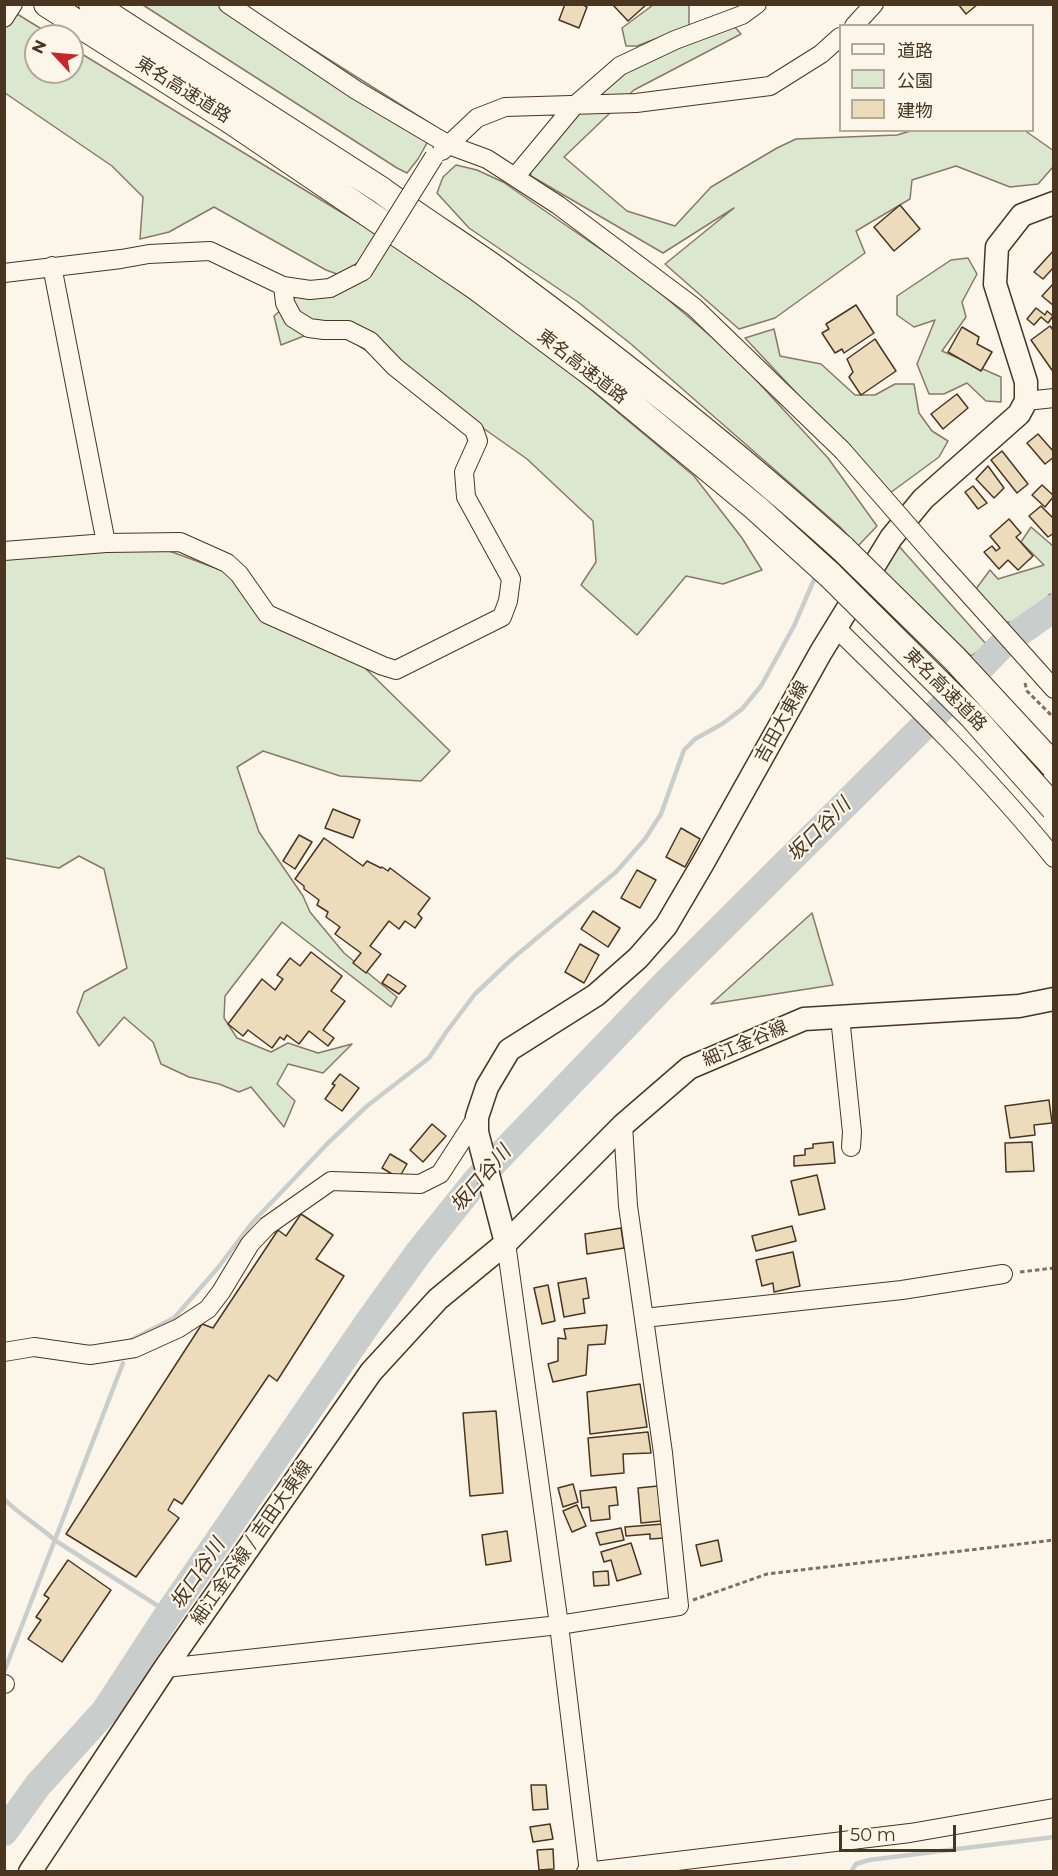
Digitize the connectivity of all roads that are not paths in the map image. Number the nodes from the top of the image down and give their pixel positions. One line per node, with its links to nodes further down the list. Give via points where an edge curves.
1 (13, 4): 7 (street)
2 (46, 4): 25 (highway, 東名高速道路, bridge, via 230,120 478,288 601,380 756,508 830,575 972,716)
3 (92, 4): 24 (highway, 東名高速道路, bridge, via 381,190 610,354 843,549 954,658)
4 (228, 4): 11 (street, via 356,90)
5 (757, 4): 10 (street, via 742,15 620,66)
6 (874, 4): 8 (street)
7 (4, 18)
8 (856, 24)
9 (839, 38): 10 (street, via 770,86 636,103)
10 (574, 106): 11 (street, via 505,107 477,118); 12 (street)
11 (449, 145): 12 (street, via 487,159); 16 (street, bridge, via 434,157 363,270 330,288)
12 (515, 177): 22 (street, bridge, via 694,307 842,450)
13 (1053, 203): 18 (main road, via 1022,215 997,247 995,284 1026,382)
14 (52, 266): 15 (street); 16 (street, via 210,251); 19 (street)
15 (4, 273)
16 (282, 286): 19 (street, via 293,318 309,328 348,330 370,341 395,368 474,430 478,441 464,472 466,497 511,579 502,617 396,670 267,614 227,563 180,542)
17 (1053, 398): 18 (street)
18 (1026, 401): 21 (main road, 吉田大東線, via 1018,414 922,499 891,538)
19 (106, 543): 20 (street)
20 (4, 551)
21 (838, 622): 23 (street, via 892,683); 23 (street, via 915,691); 30 (main road, 吉田大東線, via 666,926 638,958 596,995 509,1050 487,1087)
22 (1053, 689)
23 (958, 743): 26 (street); 27 (street)
24 (1053, 766)
25 (1053, 808)
26 (1053, 843)
27 (1053, 858)
28 (1053, 999): 29 (main road, 細江金谷線, via 1019,1006)
29 (840, 1017): 31 (main road, 細江金谷線, via 804,1019 689,1068); 32 (street)
30 (477, 1125): 33 (main road); 36 (street, via 440,1174 420,1184 331,1181 267,1226 250,1244 208,1309 179,1328 135,1348 90,1355 34,1347)
31 (623, 1125): 33 (main road, 細江金谷線); 35 (street, via 628,1206)
32 (851, 1147)
33 (504, 1234): 37 (street); 38 (main road, 細江金谷線 / 吉田大東線, via 371,1372)
34 (1003, 1274): 35 (street, via 902,1290)
35 (644, 1318): 37 (street, via 679,1606)
36 (4, 1352)
37 (559, 1625): 38 (street); 40 (street)
38 (165, 1668): 41 (main road, 細江金谷線 / 吉田大東線)
39 (1053, 1808): 40 (street, via 910,1833)
40 (588, 1871)
41 (30, 1872)

